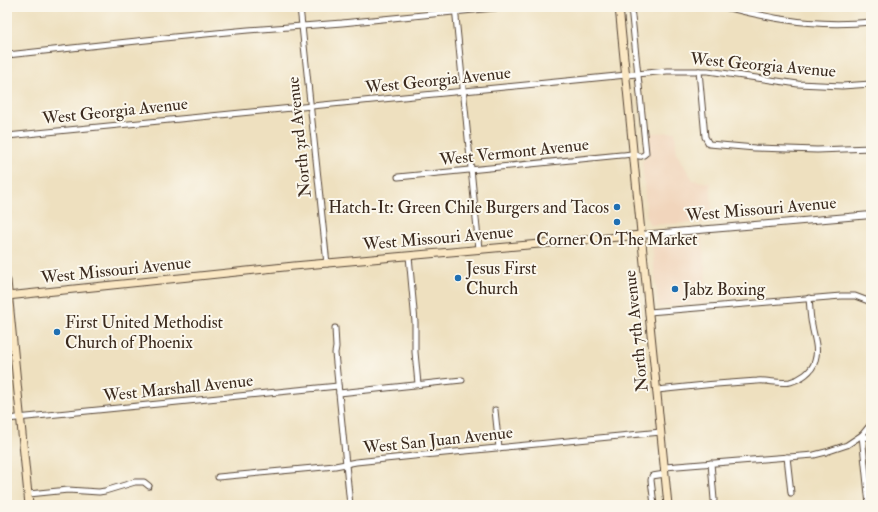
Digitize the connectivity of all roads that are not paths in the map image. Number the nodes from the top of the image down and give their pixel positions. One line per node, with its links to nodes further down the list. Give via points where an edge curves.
1 (300, 7): 8 (street, North 3rd Avenue)
2 (504, 7): 6 (street)
3 (619, 7): 12 (main road, North 7th Avenue)
4 (631, 7): 11 (street)
5 (724, 7): 7 (street, via 800,21 831,24)
6 (456, 9): 8 (street); 14 (street)
7 (871, 22)
8 (302, 26): 9 (street); 15 (street, North 3rd Avenue)
9 (7, 55)
10 (699, 71): 11 (street, West Georgia Avenue); 13 (street, West Georgia Avenue, via 798,84); 17 (street, via 705,137 709,144 817,150)
11 (638, 74): 12 (street, West Georgia Avenue); 18 (street, via 646,153 642,156)
12 (625, 75): 14 (street, West Georgia Avenue); 18 (main road, North 7th Avenue)
13 (871, 84)
14 (464, 91): 15 (street, West Georgia Avenue); 19 (street)
15 (310, 106): 16 (street, West Georgia Avenue); 25 (street, North 3rd Avenue)
16 (7, 136)
17 (871, 148)
18 (633, 154): 19 (street, West Vermont Avenue); 22 (main road, North 7th Avenue)
19 (472, 170): 20 (street, West Vermont Avenue); 23 (street)
20 (398, 177)
21 (871, 215): 22 (street, West Missouri Avenue)
22 (641, 235): 23 (main road, West Missouri Avenue); 30 (main road, North 7th Avenue)
23 (479, 249): 24 (main road, West Missouri Avenue)
24 (409, 256): 25 (main road, West Missouri Avenue); 33 (street)
25 (327, 264): 27 (main road, West Missouri Avenue)
26 (7, 281): 27 (main road)
27 (8, 296): 38 (main road)
28 (809, 298): 29 (street, via 855,296); 30 (street); 35 (street, via 817,351 815,362 802,377 790,382 759,381)
29 (871, 302)
30 (649, 312): 35 (main road, North 7th Avenue)
31 (335, 328): 34 (street)
32 (462, 380): 33 (street)
33 (418, 384): 36 (street)
34 (338, 386): 36 (street); 38 (street, West Marshall Avenue)
35 (657, 390): 41 (main road, North 7th Avenue)
36 (339, 393): 47 (street)
37 (495, 410): 44 (street)
38 (21, 418): 39 (street, West Marshall Avenue); 52 (main road)
39 (7, 419)
40 (871, 424): 42 (street)
41 (661, 432): 44 (street, West San Juan Avenue); 48 (main road, North 7th Avenue)
42 (862, 434): 43 (street); 45 (street, via 847,445 826,452); 58 (street)
43 (871, 439)
44 (499, 448): 47 (street, West San Juan Avenue)
45 (787, 457): 46 (street); 51 (street)
46 (711, 463): 48 (street); 53 (street)
47 (346, 464): 49 (street, West San Juan Avenue); 55 (street)
48 (665, 471): 56 (street, via 652,476); 57 (main road, North 7th Avenue)
49 (218, 477)
50 (150, 486): 52 (street, via 144,482 135,482 99,492 68,490)
51 (791, 493)
52 (29, 494): 54 (main road)
53 (714, 500)
54 (29, 505)
55 (350, 505)
56 (654, 505)
57 (668, 505)
58 (869, 505)

